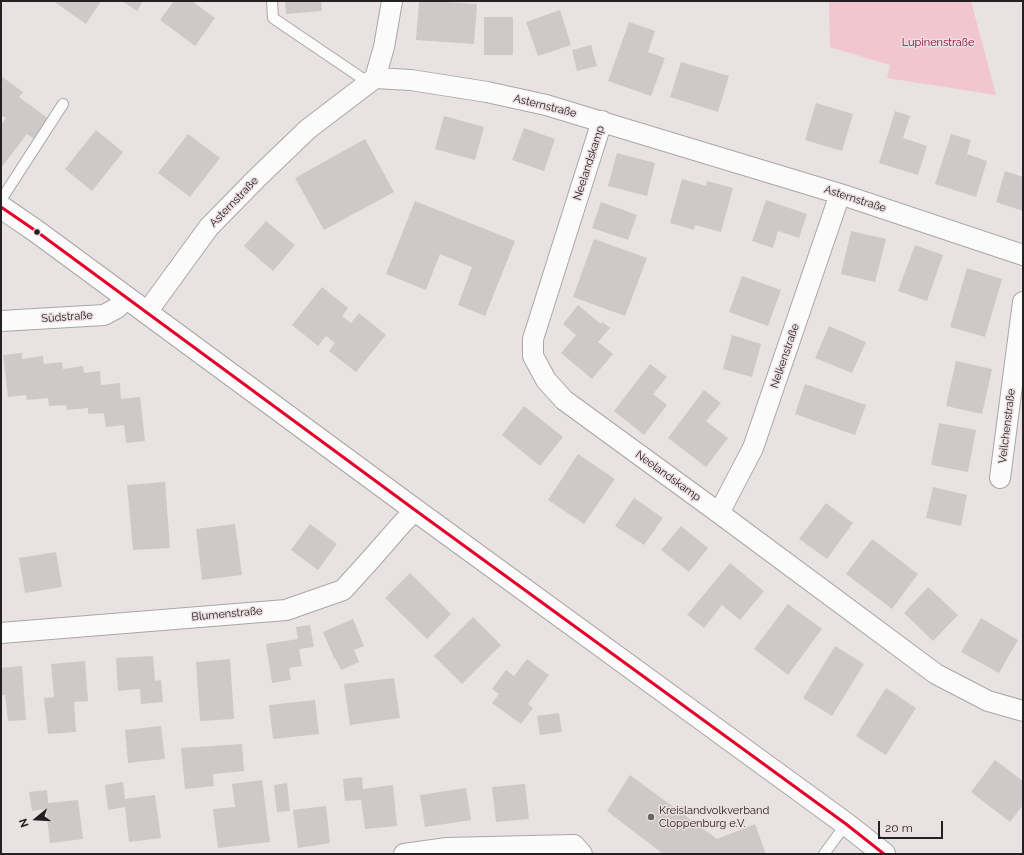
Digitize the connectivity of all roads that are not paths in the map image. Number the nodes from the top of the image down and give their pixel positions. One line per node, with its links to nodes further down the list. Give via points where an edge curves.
1 (272, 1): 3 (lane, via 273,18)
2 (392, 1): 3 (street, via 384,47)
3 (372, 81): 5 (street, Asternstraße, via 411,80 487,92 546,104); 12 (street, Asternstraße, via 308,129 209,227)
4 (63, 104): 7 (lane)
5 (602, 121): 6 (street, Asternstraße); 16 (street, Neelandskamp, via 533,339 533,356 546,380 564,400)
6 (840, 194): 9 (street, Asternstraße); 16 (street, Nelkenstraße, via 753,448)
7 (1, 200)
8 (1, 207): 10 (street)
9 (1023, 255)
10 (127, 298): 12 (street); 13 (street, Südstraße, via 117,308 104,315)
11 (1023, 302): 14 (street, Veilchenstraße)
12 (147, 312): 15 (street)
13 (1, 322)
14 (1000, 478)
15 (415, 510): 17 (street, Blumenstraße, via 343,590 286,610); 19 (street)
16 (719, 513): 18 (street, Neelandskamp, via 936,674 988,701)
17 (1, 633)
18 (1023, 711)
19 (846, 824): 22 (lane); 23 (street)
20 (404, 854): 21 (street, via 447,848 574,845)
21 (582, 854)
22 (824, 854)
23 (884, 854)

